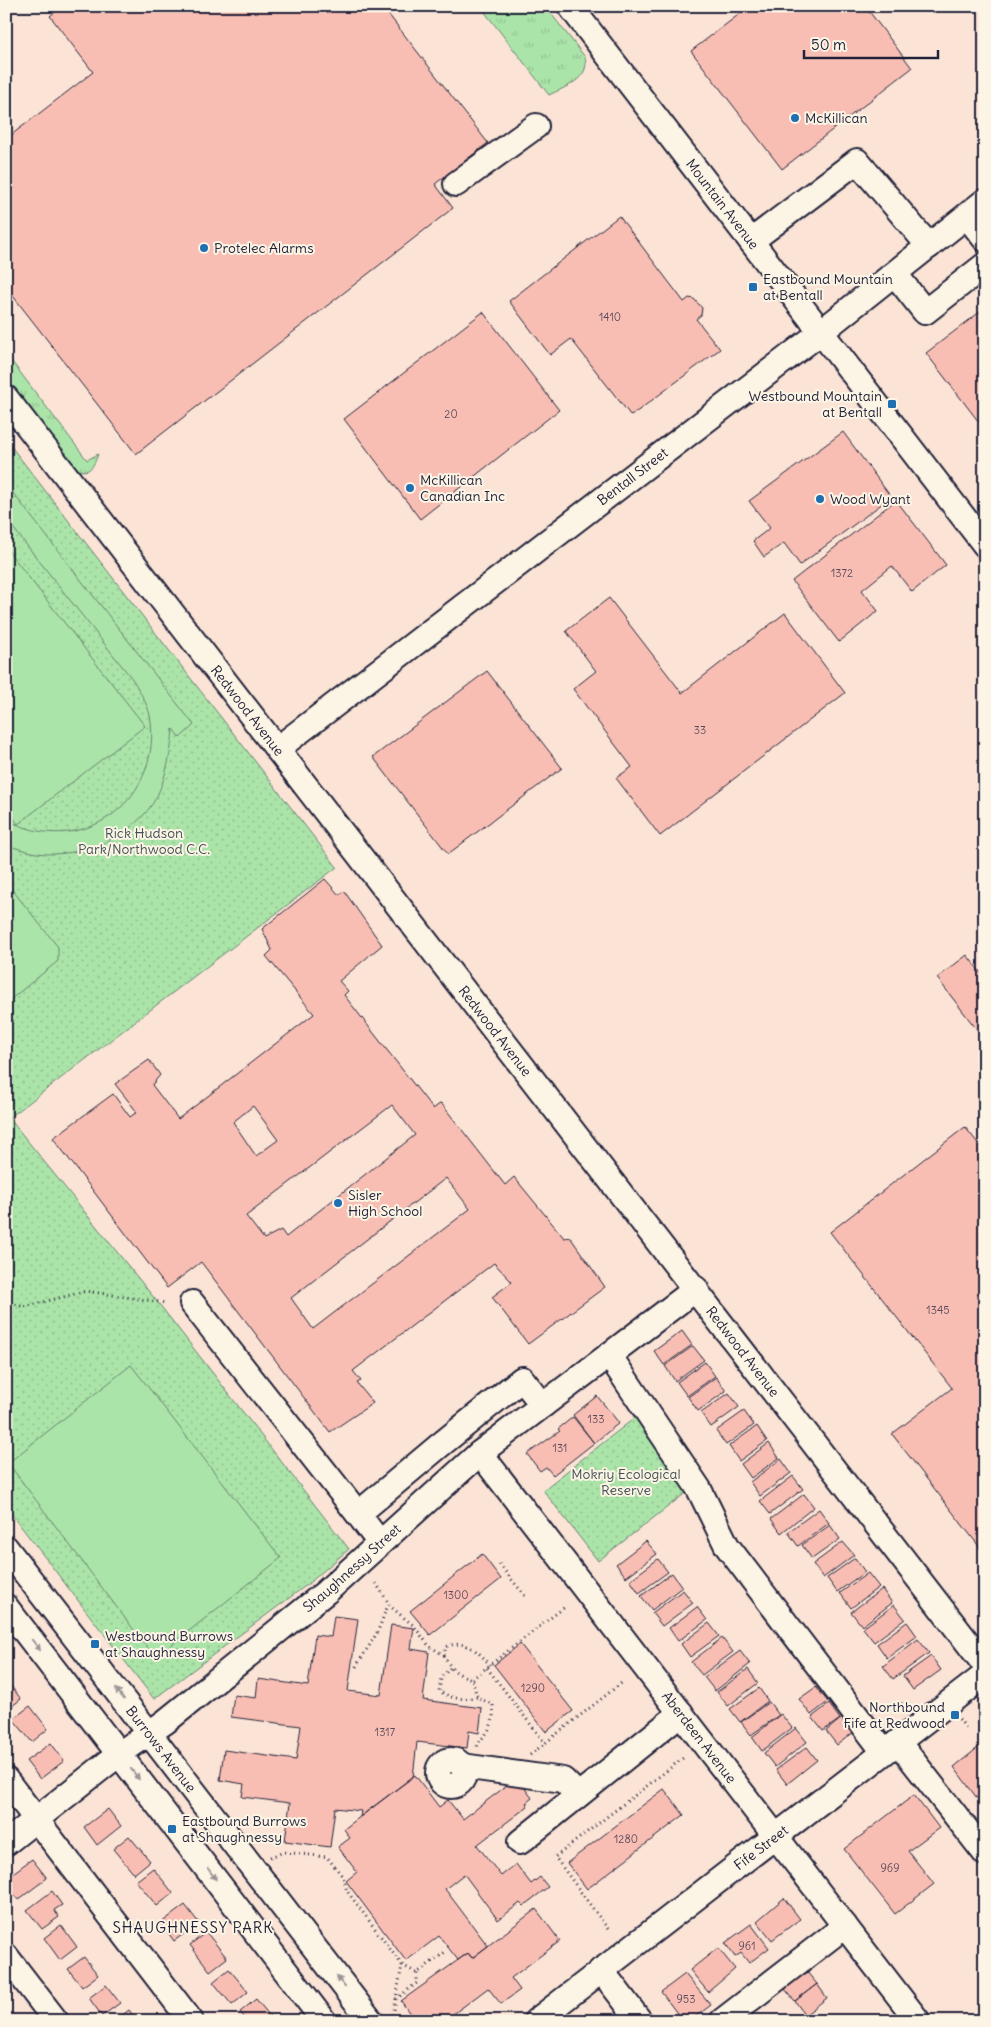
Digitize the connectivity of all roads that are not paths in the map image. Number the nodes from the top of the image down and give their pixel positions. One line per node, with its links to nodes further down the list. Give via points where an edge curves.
1 (570, 6): 7 (street, Mountain Avenue)
2 (536, 126): 3 (street)
3 (456, 184)
4 (985, 201): 5 (street, Bentall Street)
5 (967, 216): 6 (street); 8 (street, Bentall Street)
6 (985, 239)
7 (752, 241): 8 (street, via 857,161); 11 (street, Mountain Avenue)
8 (929, 246): 10 (street, Bentall Street)
9 (985, 265): 10 (street, via 925,312)
10 (894, 274): 11 (street, Bentall Street)
11 (822, 332): 13 (street, Mountain Avenue); 14 (street, Bentall Street)
12 (6, 398): 14 (street, Redwood Avenue)
13 (985, 545)
14 (276, 749): 15 (street, Redwood Avenue)
15 (696, 1289): 17 (street, Shaughnessy Street); 24 (street, Redwood Avenue)
16 (192, 1303): 20 (street)
17 (609, 1355): 18 (street, Shaughnessy Street); 28 (street, via 699,1489 727,1546)
18 (543, 1405): 19 (street, Shaughnessy Street); 20 (street, via 522,1379)
19 (480, 1453): 21 (street, Shaughnessy Street); 26 (street, Aberdeen Avenue)
20 (358, 1514): 21 (street)
21 (380, 1543): 27 (street, Shaughnessy Street, via 326,1592)
22 (6, 1548): 27 (street, Burrows Avenue, one-way to 22)
23 (6, 1606): 29 (street, one-way to 29)
24 (985, 1665)
25 (985, 1675): 28 (street, Fife Street)
26 (681, 1713): 32 (street); 34 (street, Aberdeen Avenue)
27 (149, 1733): 29 (street, Shaughnessy Street); 41 (street, Burrows Avenue, one-way to 27)
28 (891, 1747): 34 (street, Fife Street); 37 (street)
29 (119, 1754): 33 (street, Shaughnessy Street); 44 (street, one-way to 44)
30 (469, 1758): 32 (street, via 563,1780)
31 (6, 1780): 33 (street)
32 (578, 1795): 36 (street)
33 (36, 1819): 35 (street, Shaughnessy Street); 43 (street)
34 (776, 1836): 38 (street, Aberdeen Avenue); 40 (street, Fife Street)
35 (6, 1842)
36 (520, 1842)
37 (985, 1853)
38 (845, 1926): 47 (street); 48 (street, Aberdeen Avenue)
39 (6, 1956): 42 (street)
40 (601, 1970): 45 (street, Fife Street); 46 (street)
41 (382, 2019)
42 (56, 2021)
43 (191, 2021)
44 (324, 2021)
45 (536, 2021)
46 (640, 2021)
47 (722, 2021)
48 (918, 2021)

